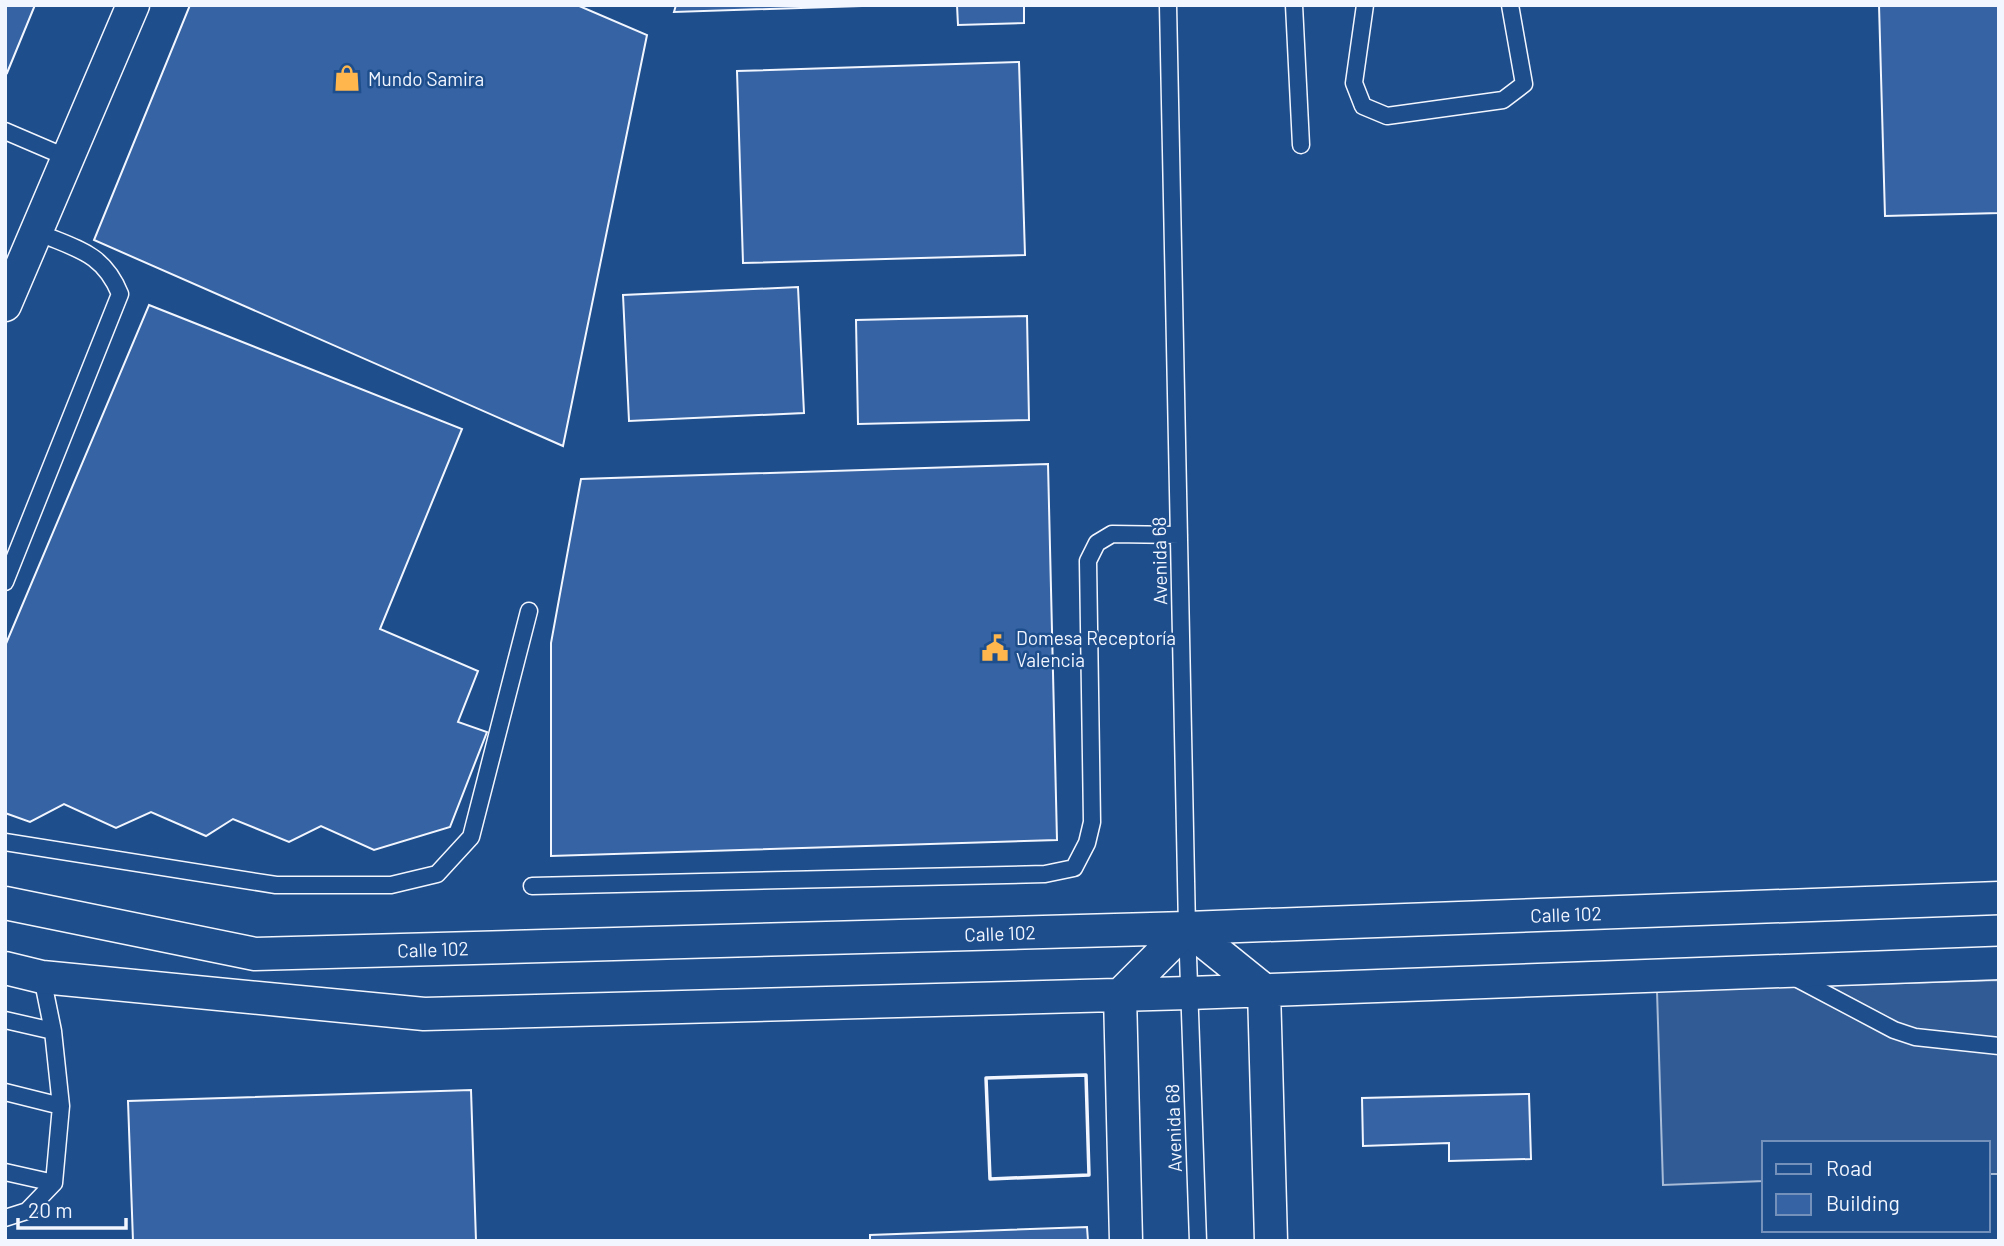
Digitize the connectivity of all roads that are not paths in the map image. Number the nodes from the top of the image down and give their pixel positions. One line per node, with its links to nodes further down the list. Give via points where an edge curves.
1 (134, 5): 8 (street)
2 (1168, 5): 11 (lane, Avenida 68)
3 (1294, 5): 7 (lane)
4 (1365, 5): 5 (lane, via 1354,83 1363,107 1387,116 1503,100 1524,84)
5 (1510, 5)
6 (5, 131): 8 (lane)
7 (1301, 145)
8 (68, 158): 9 (street)
9 (37, 232): 10 (street); 12 (lane, via 89,255 110,271 120,295)
10 (9, 285)
11 (1179, 536): 15 (lane, via 1112,534 1097,543 1088,561 1091,822 1087,843 1074,868 1045,874); 18 (lane, Avenida 68)
12 (5, 582)
13 (529, 611): 14 (lane, via 471,837 437,874 391,885 276,885)
14 (5, 842)
15 (532, 886)
16 (1999, 898): 18 (street, Calle 102)
17 (5, 903): 18 (street, Calle 102, via 255,954)
18 (1187, 928): 23 (street); 24 (lane, Avenida 68); 25 (street)
19 (1999, 963): 21 (street)
20 (5, 968): 22 (street)
21 (1782, 971): 23 (street); 28 (lane, via 1894,1030 1915,1037)
22 (42, 977): 25 (street, via 424,1014); 27 (lane)
23 (1264, 990): 24 (street); 36 (street)
24 (1189, 993): 25 (street); 35 (lane, Avenida 68)
25 (1120, 995): 34 (street)
26 (5, 1020): 27 (lane)
27 (53, 1031): 30 (lane)
28 (1999, 1046)
29 (5, 1092): 30 (lane)
30 (61, 1107): 32 (lane)
31 (5, 1172): 32 (lane)
32 (54, 1183): 33 (lane, via 27,1211)
33 (5, 1218)
34 (1126, 1241)
35 (1198, 1241)
36 (1271, 1241)

